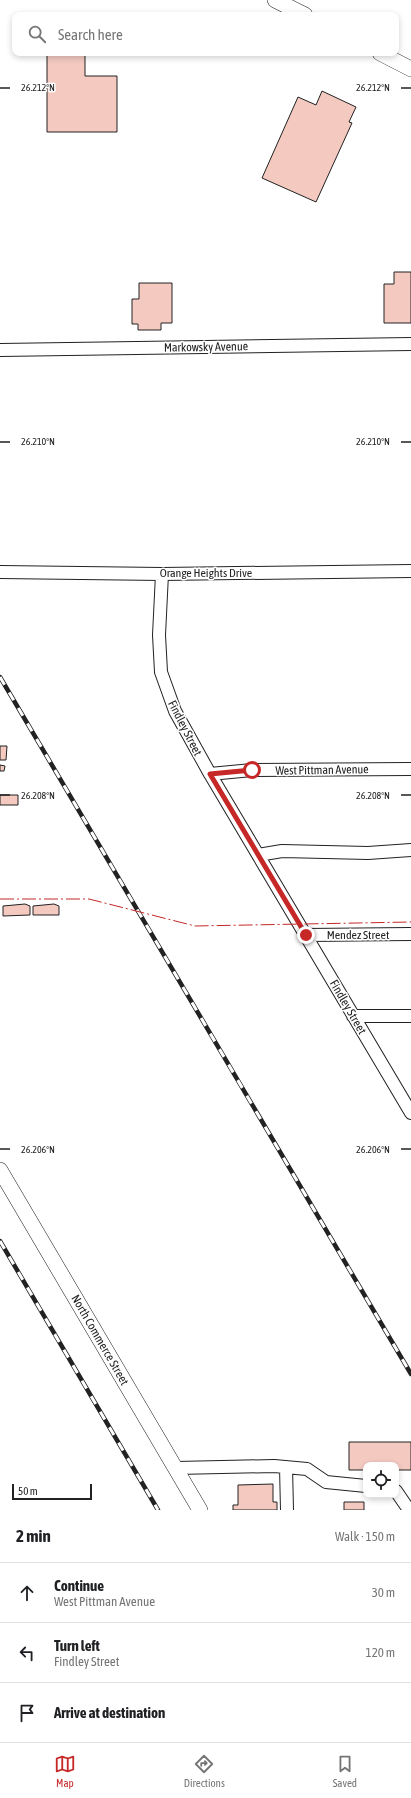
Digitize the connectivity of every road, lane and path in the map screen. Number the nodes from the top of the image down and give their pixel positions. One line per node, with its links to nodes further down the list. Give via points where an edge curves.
1 (275, 0): 2 (main road)
2 (298, 12)
3 (386, 56): 4 (main road)
4 (411, 69)
5 (411, 344): 6 (street, Markowsky Avenue)
6 (0, 350)
7 (411, 571): 9 (street, Orange Heights Drive)
8 (0, 572): 9 (street, Orange Heights Drive)
9 (162, 574): 11 (street, Findley Street, via 159,635 161,672 175,711)
10 (411, 769): 11 (street, West Pittman Avenue, via 252,770)
11 (210, 774): 13 (street, Findley Street)
12 (411, 850): 13 (street, via 368,853 282,851)
13 (258, 855): 15 (street, Findley Street)
14 (411, 934): 15 (street, Mendez Street)
15 (306, 935): 16 (street, Findley Street)
16 (354, 1016): 17 (street); 18 (street, Findley Street)
17 (411, 1016)
18 (407, 1101): 19 (street, Findley Street)
19 (411, 1114)
20 (0, 1170): 22 (main road, North Commerce Street)
21 (286, 1467): 22 (street); 23 (street, via 307,1469 326,1482); 26 (street)
22 (176, 1468): 25 (main road, North Commerce Street)
23 (363, 1486)
24 (399, 1495): 27 (street)
25 (200, 1510)
26 (287, 1510)
27 (410, 1510)

